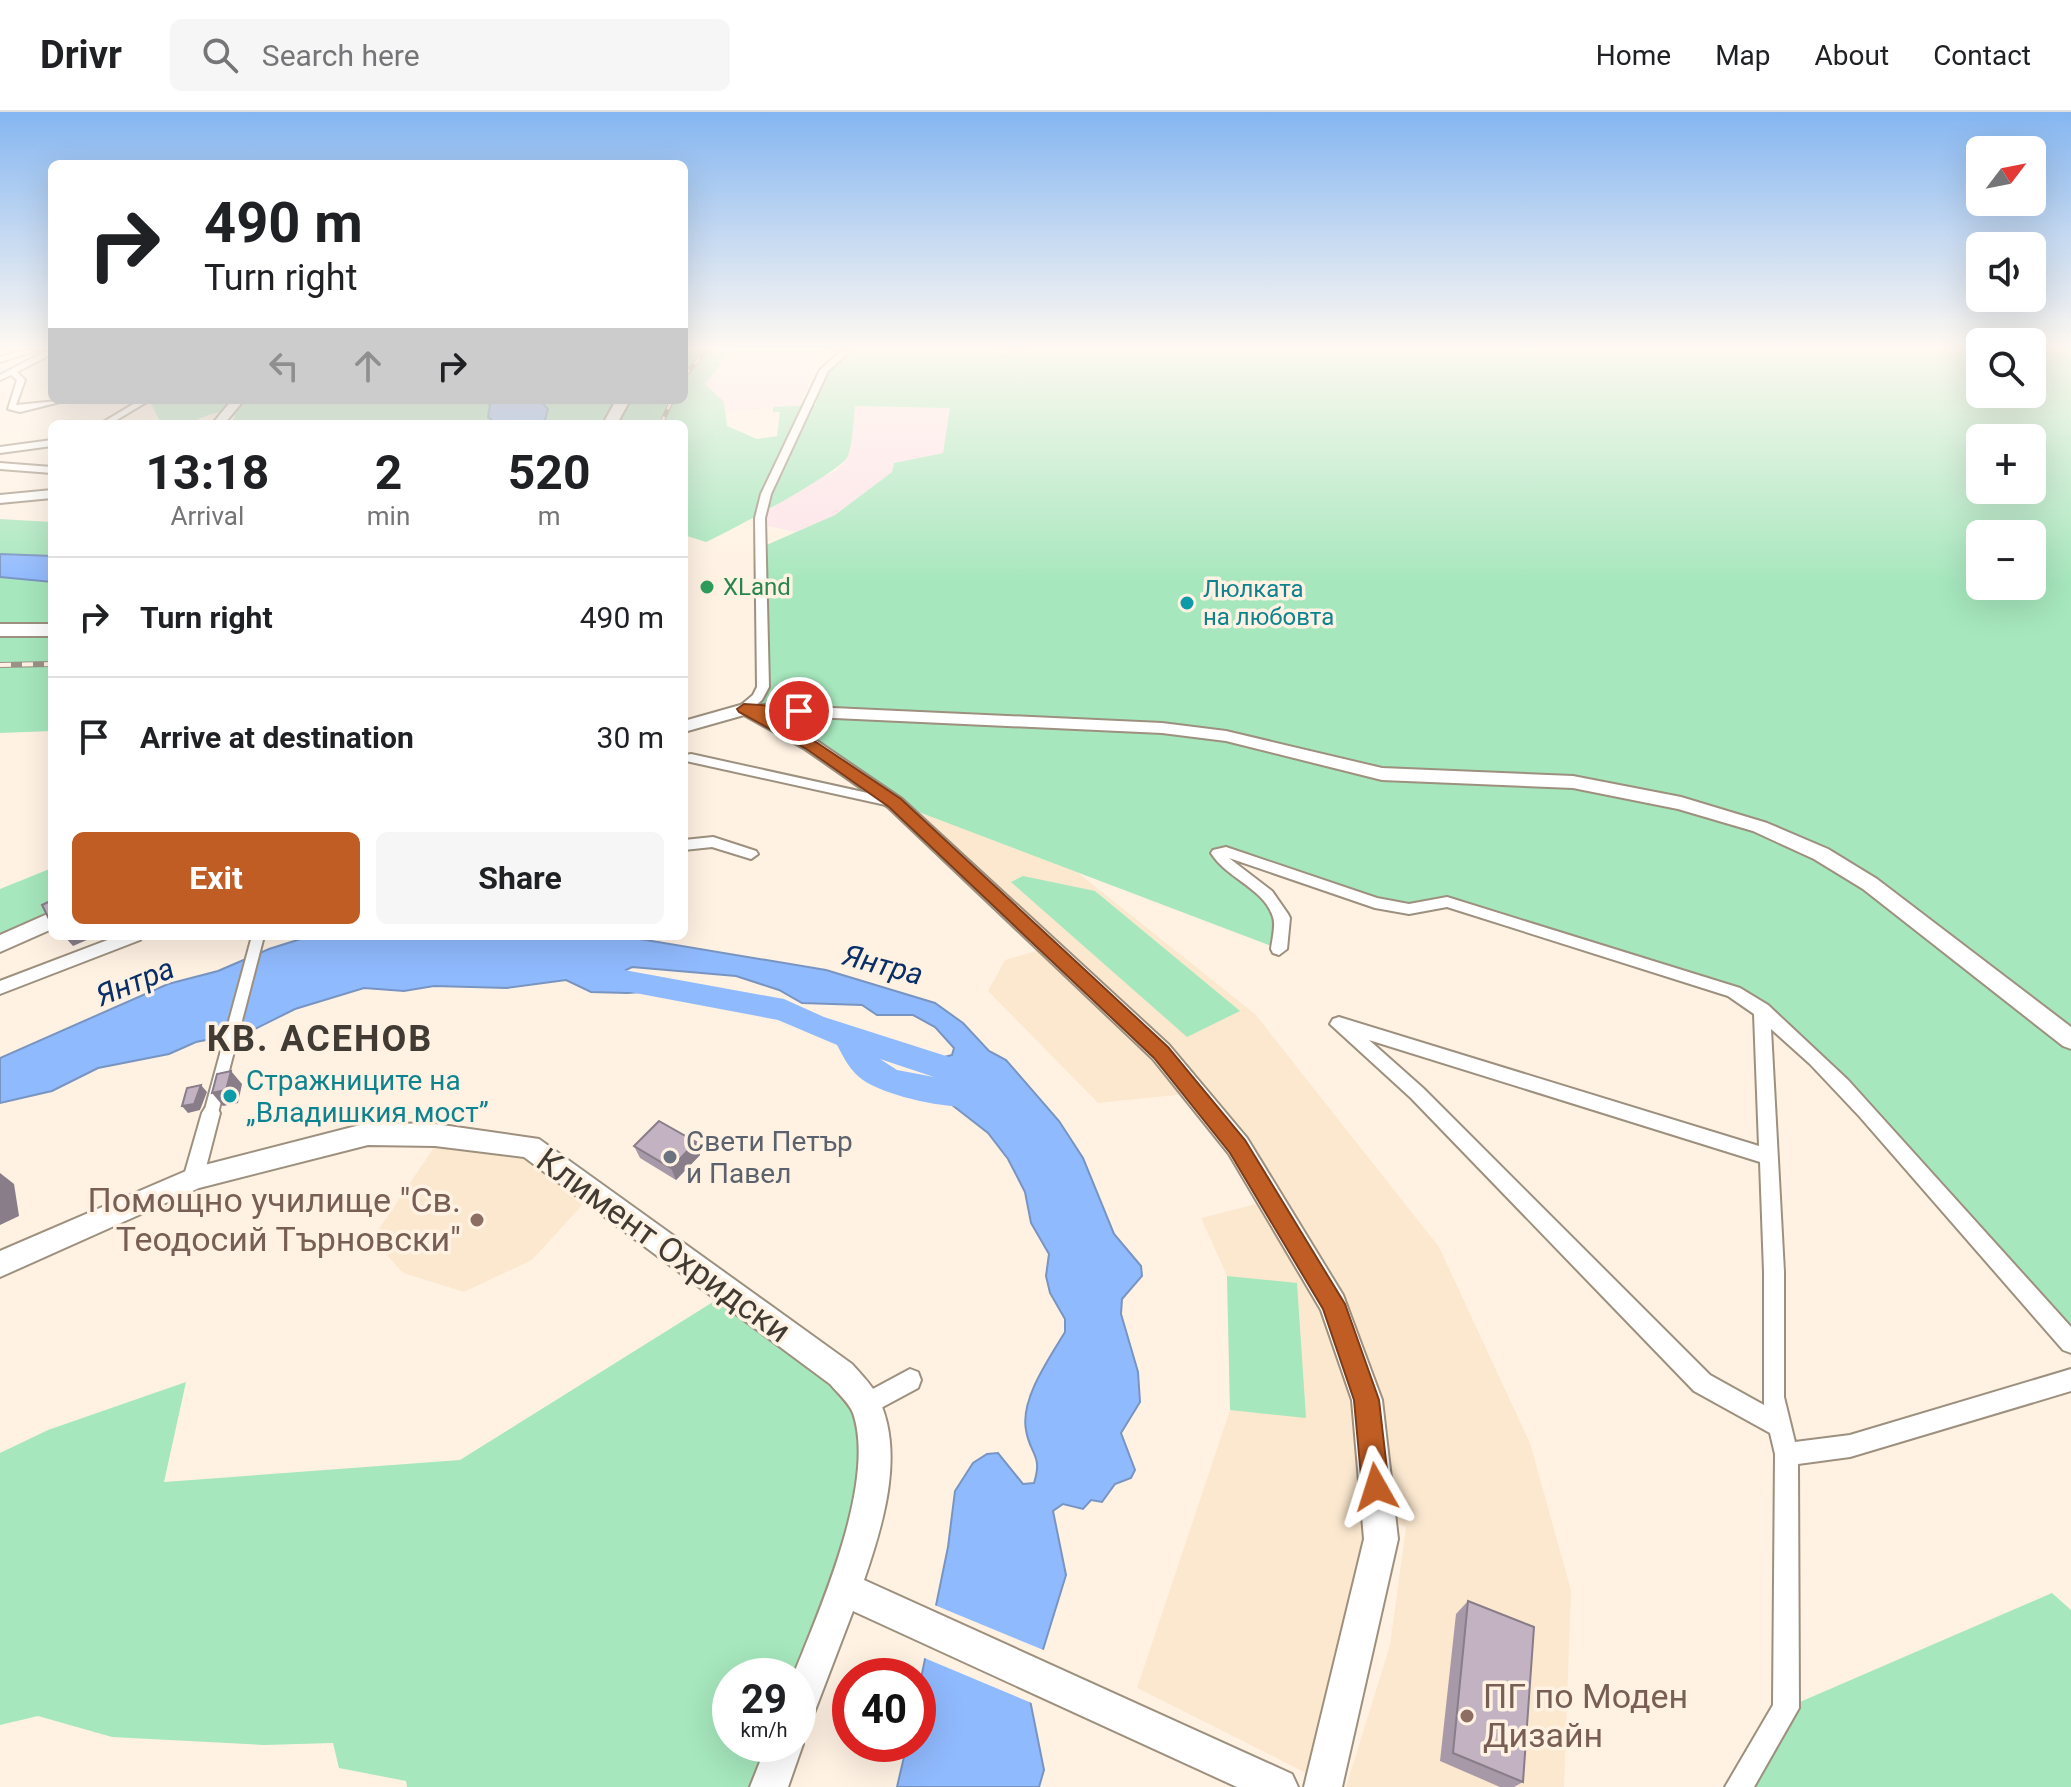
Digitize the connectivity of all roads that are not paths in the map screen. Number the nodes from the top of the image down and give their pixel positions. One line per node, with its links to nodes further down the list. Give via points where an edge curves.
1 (797, 428): 10 (street, via 760,518 763,687)
2 (48, 444): 3 (street)
3 (0, 450)
4 (0, 466): 5 (street)
5 (48, 470)
6 (48, 494): 7 (street)
7 (0, 499)
8 (0, 630): 9 (main road)
9 (48, 630)
10 (744, 709): 11 (street); 13 (street, via 811,745); 23 (street, via 1162,728 1226,736 1382,774 1573,782 1681,803 1760,827 1821,854 1870,884)
11 (688, 726)
12 (688, 758): 13 (street)
13 (895, 803): 39 (street, via 1161,1052 1238,1146 1333,1304 1367,1400 1381,1539)
14 (688, 845): 15 (street, via 713,842)
15 (751, 854)
16 (48, 922): 19 (street)
17 (124, 940): 21 (street)
18 (257, 940): 24 (street)
19 (0, 944)
20 (1279, 949): 22 (street, via 1282,918 1267,895 1218,853 1375,903 1409,909 1447,902 1734,992)
21 (0, 988)
22 (1762, 1009): 25 (street); 28 (street, via 1893,1136)
23 (2071, 1040)
24 (211, 1113): 26 (street)
25 (1768, 1157): 32 (street, via 1773,1397); 32 (street, via 1339,1024 1417,1093 1702,1383)
26 (193, 1179): 27 (street, Климент Охридски); 31 (street, Климент Охридски, via 289,1150 368,1134 435,1135 530,1147 841,1374)
27 (0, 1264)
28 (2071, 1343)
29 (910, 1380): 31 (street)
30 (2071, 1380): 33 (street, via 1850,1446)
31 (866, 1405): 34 (street, Климент Охридски, via 877,1453)
32 (1779, 1426): 33 (street)
33 (1786, 1454): 40 (street, via 1786,1708)
34 (857, 1595): 35 (street, Климент Охридски); 38 (street)
35 (816, 1674)
36 (778, 1762): 37 (street)
37 (769, 1787)
38 (1279, 1787)
39 (1323, 1787)
40 (1739, 1787)

